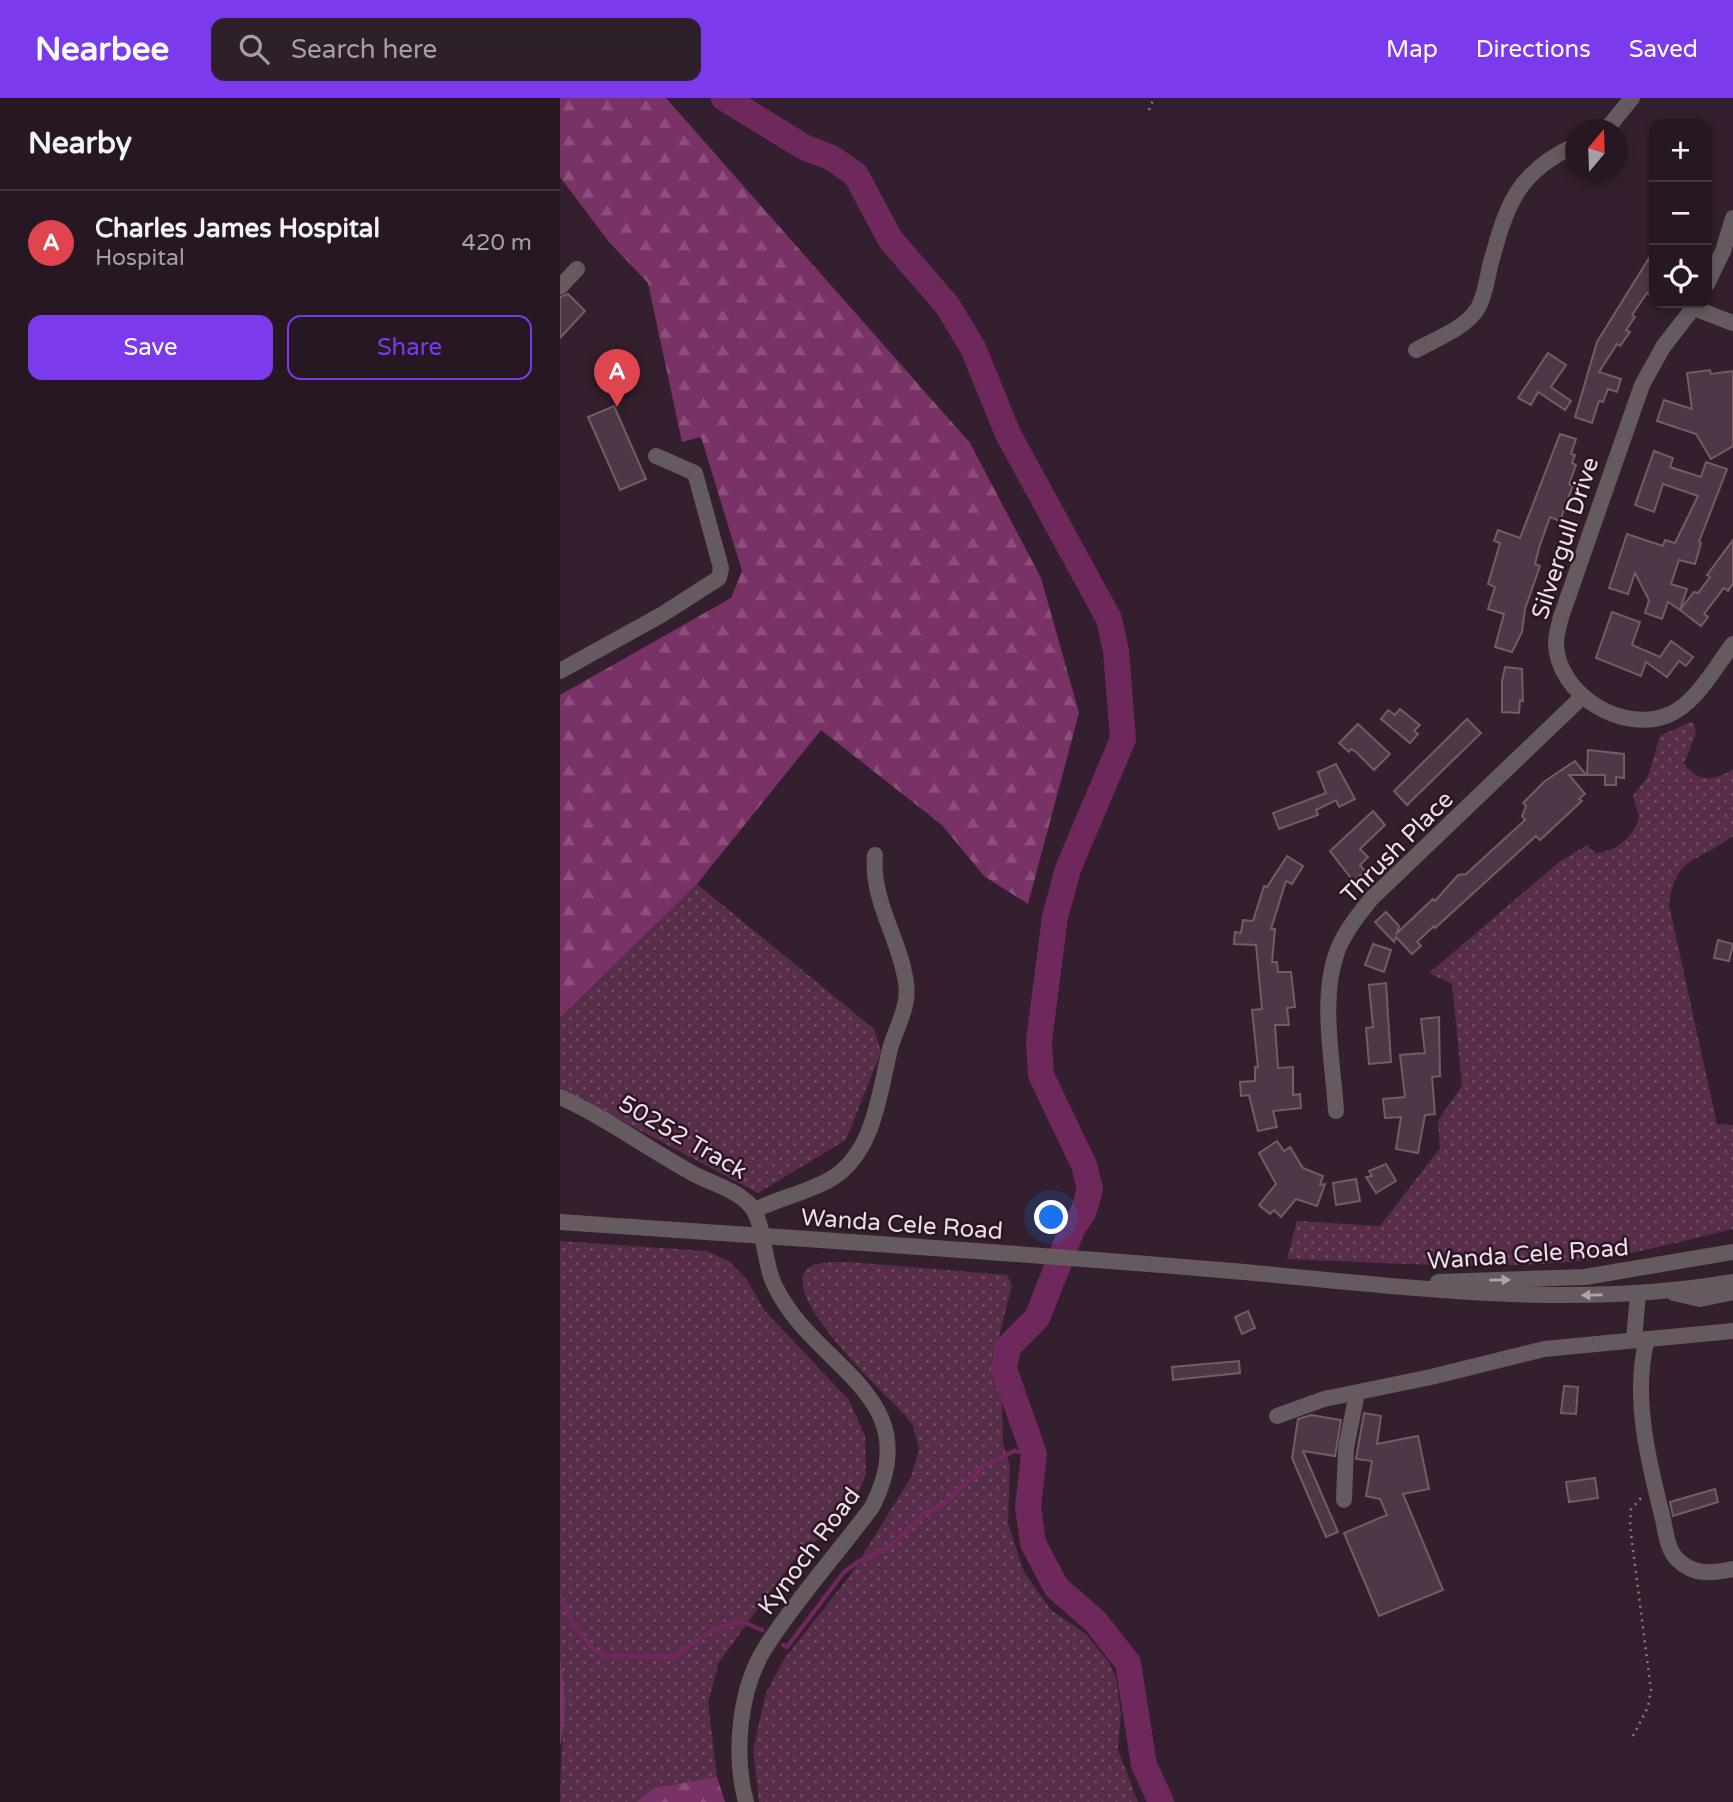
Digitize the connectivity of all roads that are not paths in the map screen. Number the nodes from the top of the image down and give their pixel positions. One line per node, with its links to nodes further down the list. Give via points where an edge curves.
1 (1632, 98): 2 (street)
2 (1615, 119)
3 (1565, 150): 11 (street, via 1533,170 1517,191 1505,213 1478,308 1464,322)
4 (1733, 218): 6 (street)
5 (576, 269): 7 (street)
6 (1712, 271)
7 (560, 287)
8 (1694, 308): 15 (street, Silvergull Drive, via 1663,347 1642,385 1561,617 1556,644 1560,663)
9 (1700, 308): 10 (street)
10 (1733, 323)
11 (1416, 350)
12 (656, 456): 14 (street, via 695,473 721,568 719,578)
13 (1733, 644): 15 (street, Silvergull Drive, via 1687,704 1668,715 1643,721 1620,717)
14 (560, 671)
15 (1582, 697): 18 (street, Thrush Place, via 1371,898 1350,926 1339,947 1329,987)
16 (875, 855): 19 (street, via 878,901 907,984 874,1117 862,1147 843,1170 830,1180)
17 (560, 1097): 19 (street, 50252 Track, via 594,1112 695,1175 737,1194)
18 (1336, 1111)
19 (755, 1210): 21 (street, 50252 Track)
20 (560, 1222): 21 (street, Wanda Cele Road)
21 (760, 1236): 24 (street, Wanda Cele Road); 34 (street, Kynoch Road, via 774,1285 807,1331 880,1410 889,1445 881,1490 872,1507 766,1647 750,1683 741,1725)
22 (1733, 1252): 24 (street, Wanda Cele Road, one-way to 22, via 1585,1278)
23 (1733, 1282): 25 (street, Wanda Cele Road)
24 (1408, 1285): 27 (street, Wanda Cele Road, one-way to 24, via 1529,1297)
25 (1665, 1290): 26 (street, via 1700,1298); 27 (street, Wanda Cele Road)
26 (1733, 1292)
27 (1638, 1294): 29 (street)
28 (1733, 1331): 29 (street)
29 (1640, 1340): 30 (street, via 1544,1349); 33 (street, via 1654,1488 1668,1545 1676,1559 1700,1572)
30 (1357, 1393): 31 (street); 32 (street, via 1346,1448)
31 (1277, 1416)
32 (1345, 1500)
33 (1733, 1569)
34 (746, 1802)

